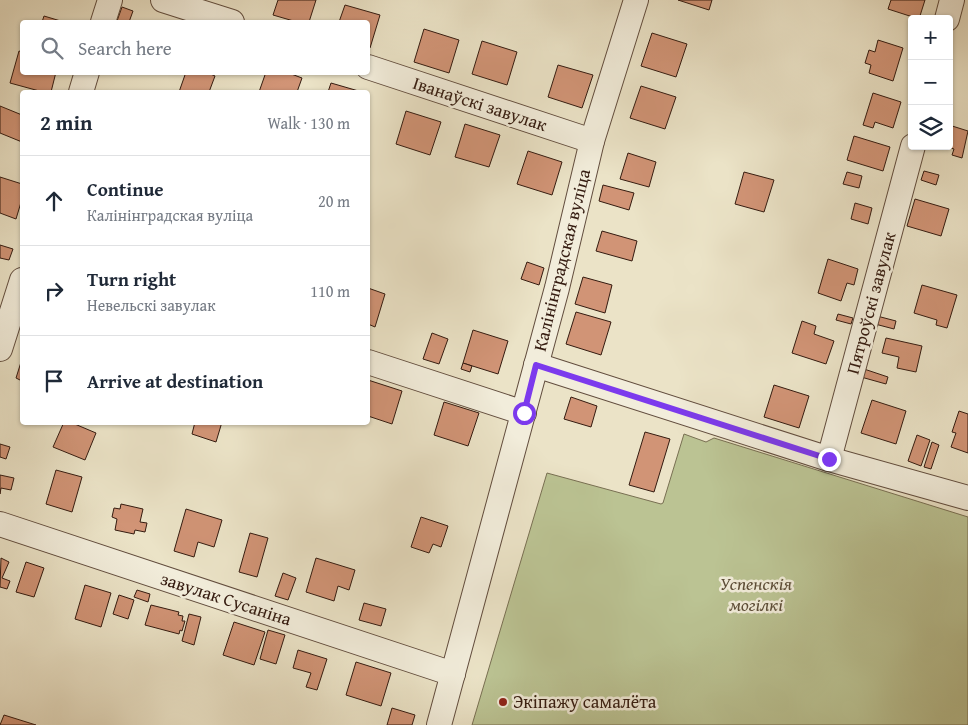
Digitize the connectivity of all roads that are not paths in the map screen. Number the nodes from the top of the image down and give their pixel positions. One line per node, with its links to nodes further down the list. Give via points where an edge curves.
1 (110, 0): 6 (street)
2 (163, 0): 7 (street)
3 (636, 0): 11 (street, Калінінградская вуліца)
4 (952, 0): 5 (street)
5 (948, 15)
6 (104, 20)
7 (226, 20)
8 (370, 68): 11 (street, Іванаўскі завулак)
9 (86, 75): 10 (street)
10 (82, 90)
11 (592, 141): 16 (street, Калінінградская вуліца)
12 (912, 150): 18 (street, Пятроўскі завулак)
13 (20, 286): 14 (street)
14 (0, 349)
15 (370, 363): 17 (street)
16 (536, 365): 17 (street, Калінінградская вуліца); 18 (street)
17 (524, 413): 21 (street, Калінінградская вуліца)
18 (829, 459): 19 (street)
19 (968, 498)
20 (0, 524): 21 (street, завулак Сусаніна)
21 (453, 674): 22 (street, Калінінградская вуліца)
22 (439, 725)

